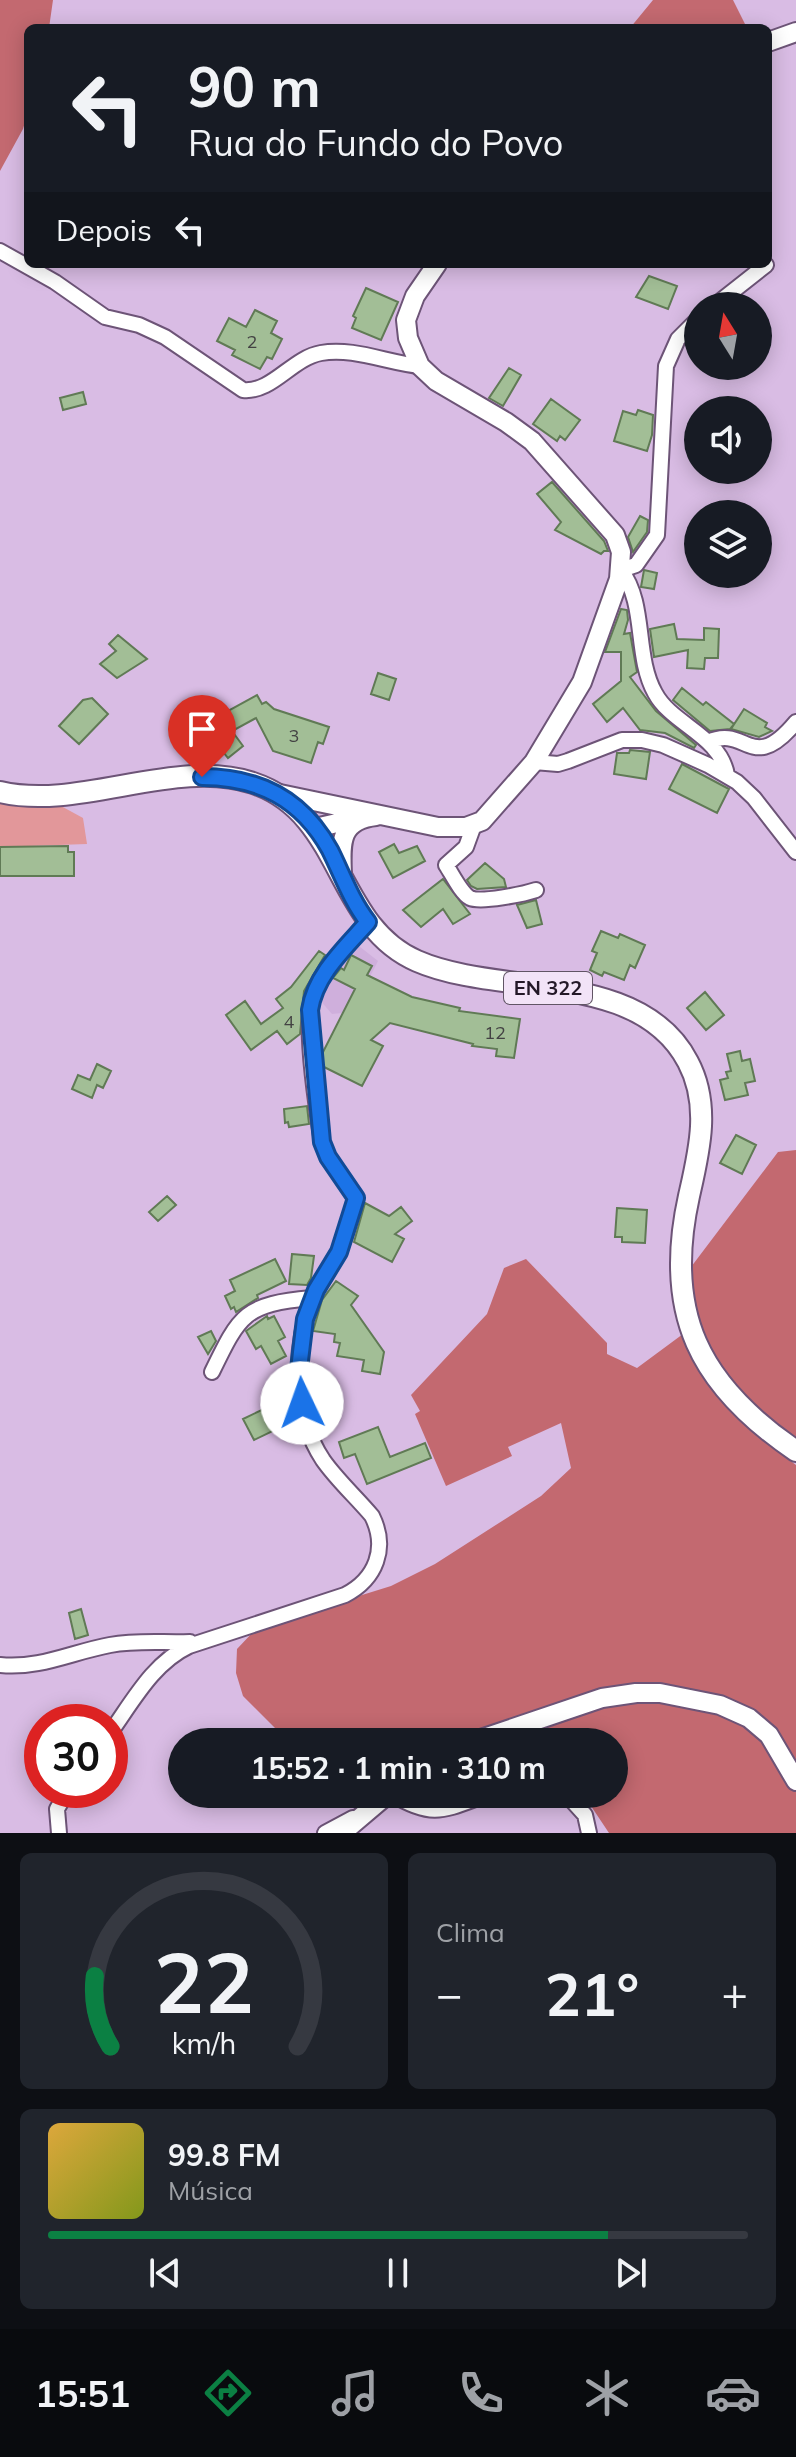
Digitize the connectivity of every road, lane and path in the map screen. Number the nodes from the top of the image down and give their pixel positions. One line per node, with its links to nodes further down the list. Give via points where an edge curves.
1 (796, 32): 2 (street)
2 (772, 41)
3 (0, 251): 4 (street)
4 (24, 265)
5 (30, 268): 10 (street, via 110,319 165,337 243,390 259,389 299,361 326,352)
6 (434, 268): 10 (street, via 406,320)
7 (762, 268): 8 (street)
8 (732, 292)
9 (684, 333): 11 (street, via 666,366 657,535 639,562)
10 (420, 366): 11 (street, via 532,441 610,528 619,543)
11 (621, 570): 13 (street, via 633,591 654,692); 14 (street, via 582,682)
12 (796, 722): 13 (street, via 766,747 725,738)
13 (708, 742): 15 (street)
14 (534, 762): 15 (street, via 563,763 616,741 635,739 663,745); 20 (street)
15 (727, 775): 22 (street, via 754,798)
16 (0, 792): 17 (main road, EN 322, via 37,796 217,777 245,780)
17 (275, 793): 18 (street); 21 (main road, EN 322)
18 (349, 808): 19 (street); 21 (street, via 323,814)
19 (378, 816): 20 (street, via 448,829); 21 (street); 23 (street, via 353,823 345,833)
20 (474, 825): 24 (street, via 466,847 446,865 468,896)
21 (315, 828): 23 (main road, EN 322)
22 (796, 852)
23 (342, 875): 25 (main road, EN 322)
24 (536, 890)
25 (368, 922): 26 (street, via 321,979 310,1010 322,1142 356,1198 339,1252); 28 (main road, EN 322, via 417,961 602,999 647,1019 677,1045 695,1079 702,1116 680,1250 687,1320 726,1392)
26 (312, 1298): 27 (street, via 277,1303 242,1318); 29 (street, via 300,1354 305,1419 323,1459 372,1516 380,1539 377,1563 364,1582 345,1595)
27 (212, 1372)
28 (796, 1451)
29 (203, 1641): 30 (street, via 122,1643 49,1663); 31 (street, via 165,1660)
30 (0, 1665)
31 (128, 1709)
32 (513, 1728): 33 (street, via 602,1698 660,1693 720,1705 749,1718 769,1735)
33 (796, 1781)
34 (58, 1808): 39 (street)
35 (419, 1808): 36 (street)
36 (443, 1808)
37 (579, 1808): 42 (street)
38 (371, 1809): 40 (street); 41 (street)
39 (59, 1833)
40 (325, 1833)
41 (342, 1833)
42 (589, 1833)

